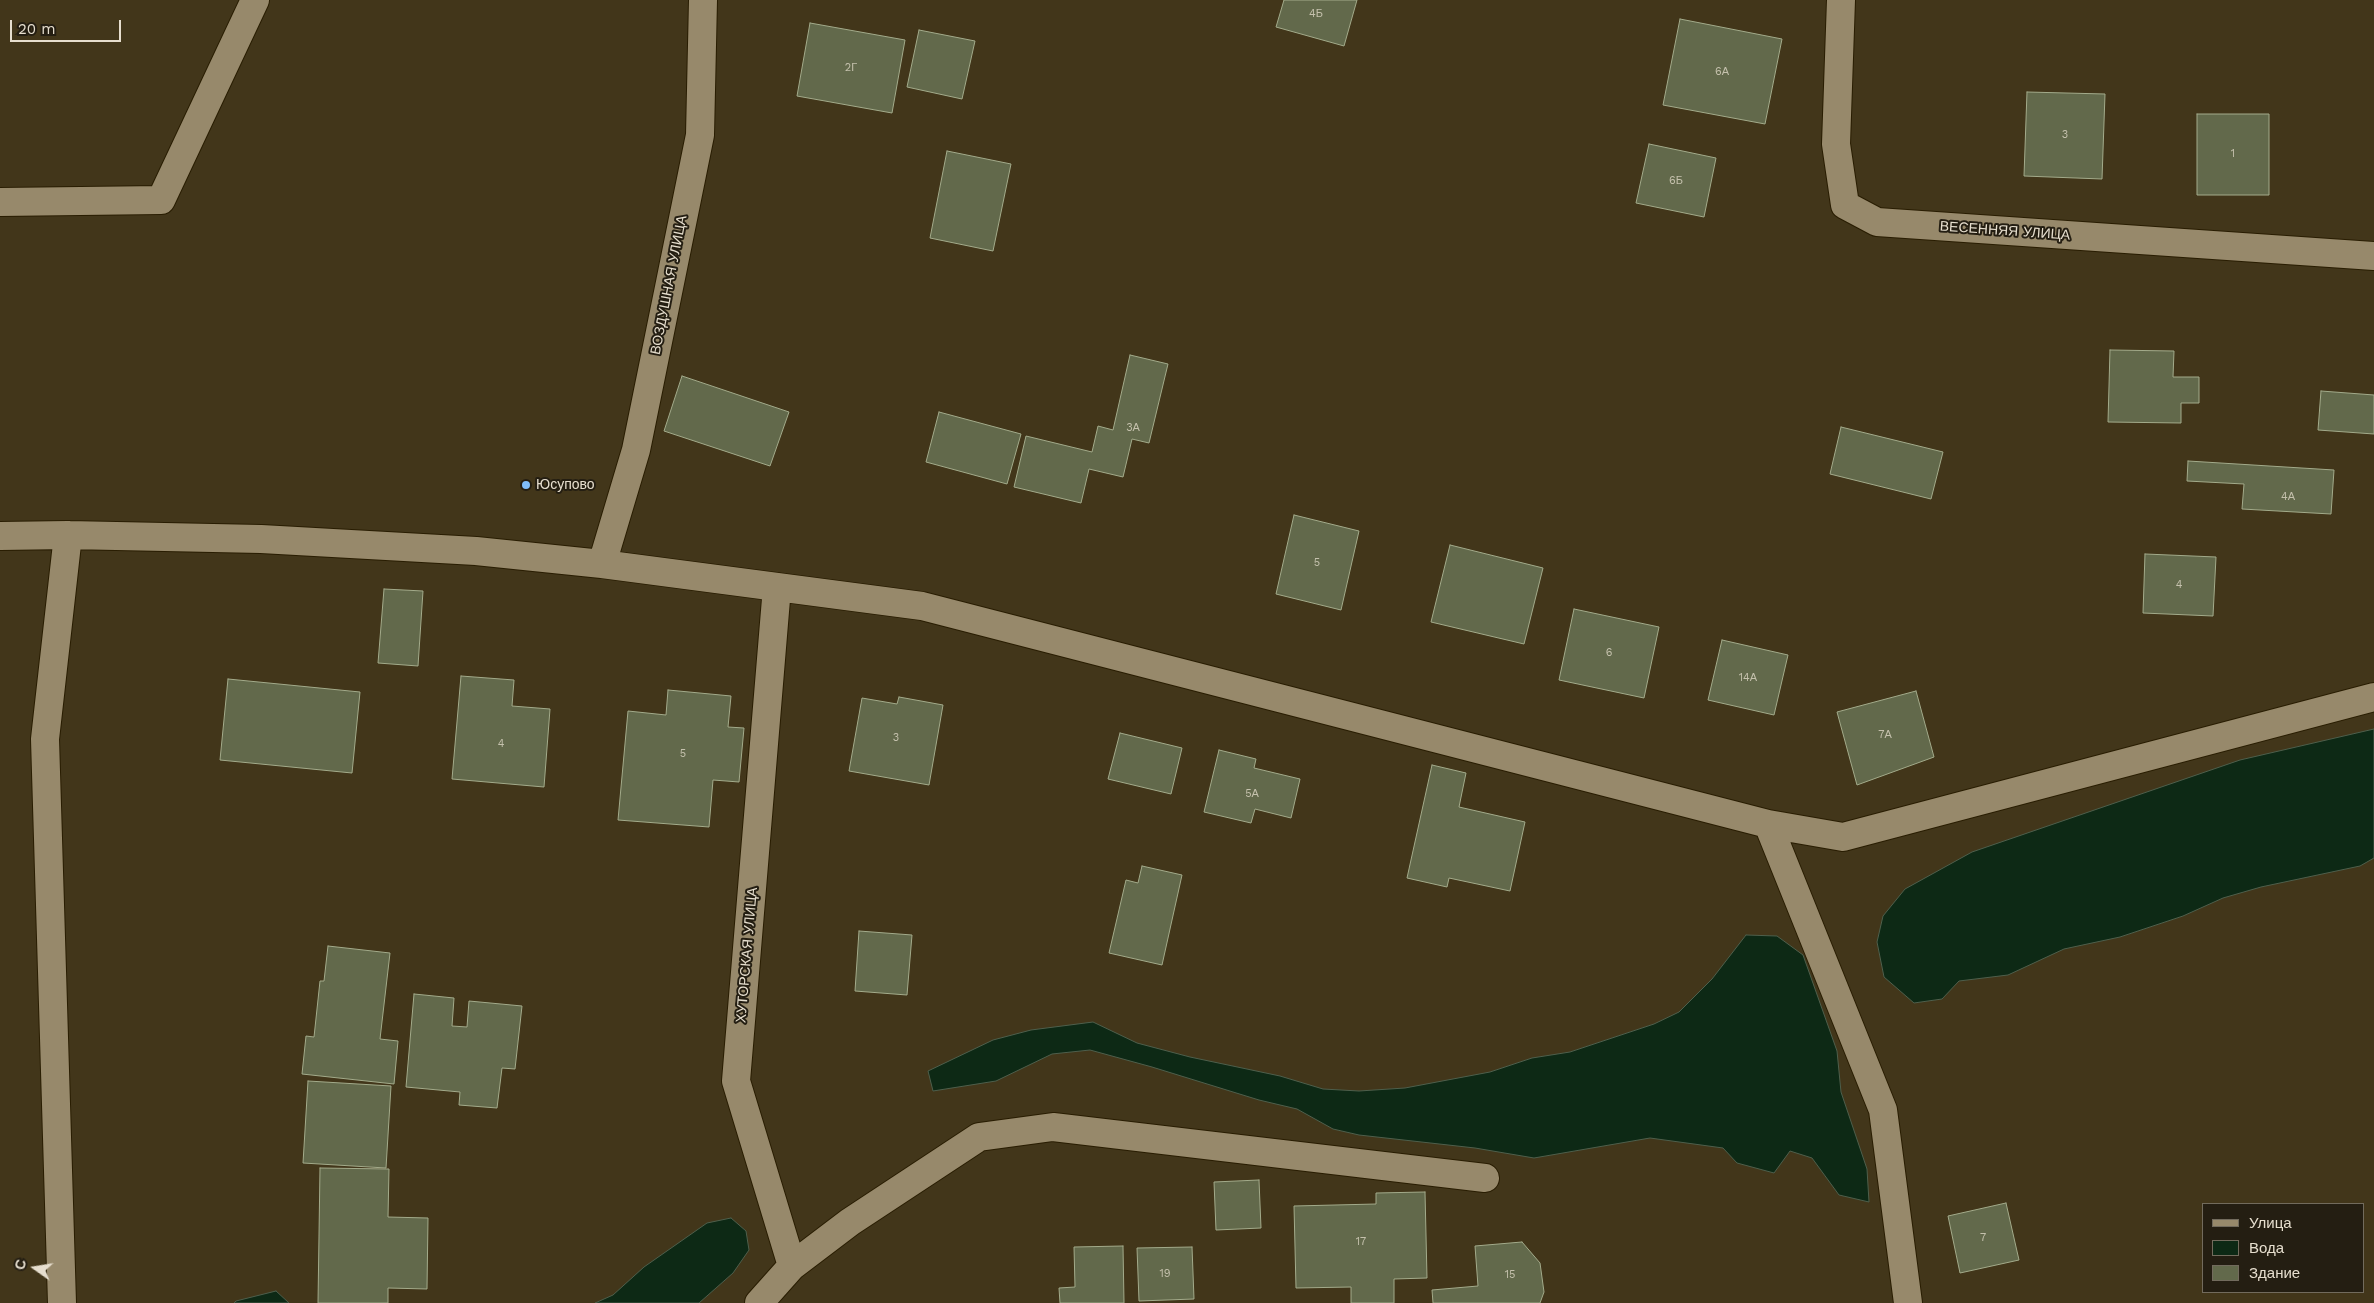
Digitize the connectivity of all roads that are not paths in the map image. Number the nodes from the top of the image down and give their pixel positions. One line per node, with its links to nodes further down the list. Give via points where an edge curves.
1 (255, 0): 4 (street, via 161,200)
2 (704, 0): 8 (street, ВОЗДУШНАЯ УЛИЦА, via 700,135 636,450)
3 (1841, 0): 5 (street, ВЕСЕННЯЯ УЛИЦА, via 1836,144 1845,205 1877,222)
4 (0, 202)
5 (2374, 256)
6 (68, 535): 7 (street); 8 (street, via 261,539 476,551); 14 (street, via 45,739)
7 (0, 536)
8 (602, 564): 9 (street)
9 (777, 587): 11 (street, via 922,606); 13 (street, ХУТОРСКАЯ УЛИЦА, via 736,1081)
10 (2374, 697): 11 (street, via 1843,838)
11 (1768, 824): 16 (street, via 1884,1110)
12 (1485, 1178): 13 (street, via 1053,1127 979,1137 850,1222)
13 (792, 1266): 15 (street)
14 (62, 1303)
15 (759, 1303)
16 (1908, 1303)

